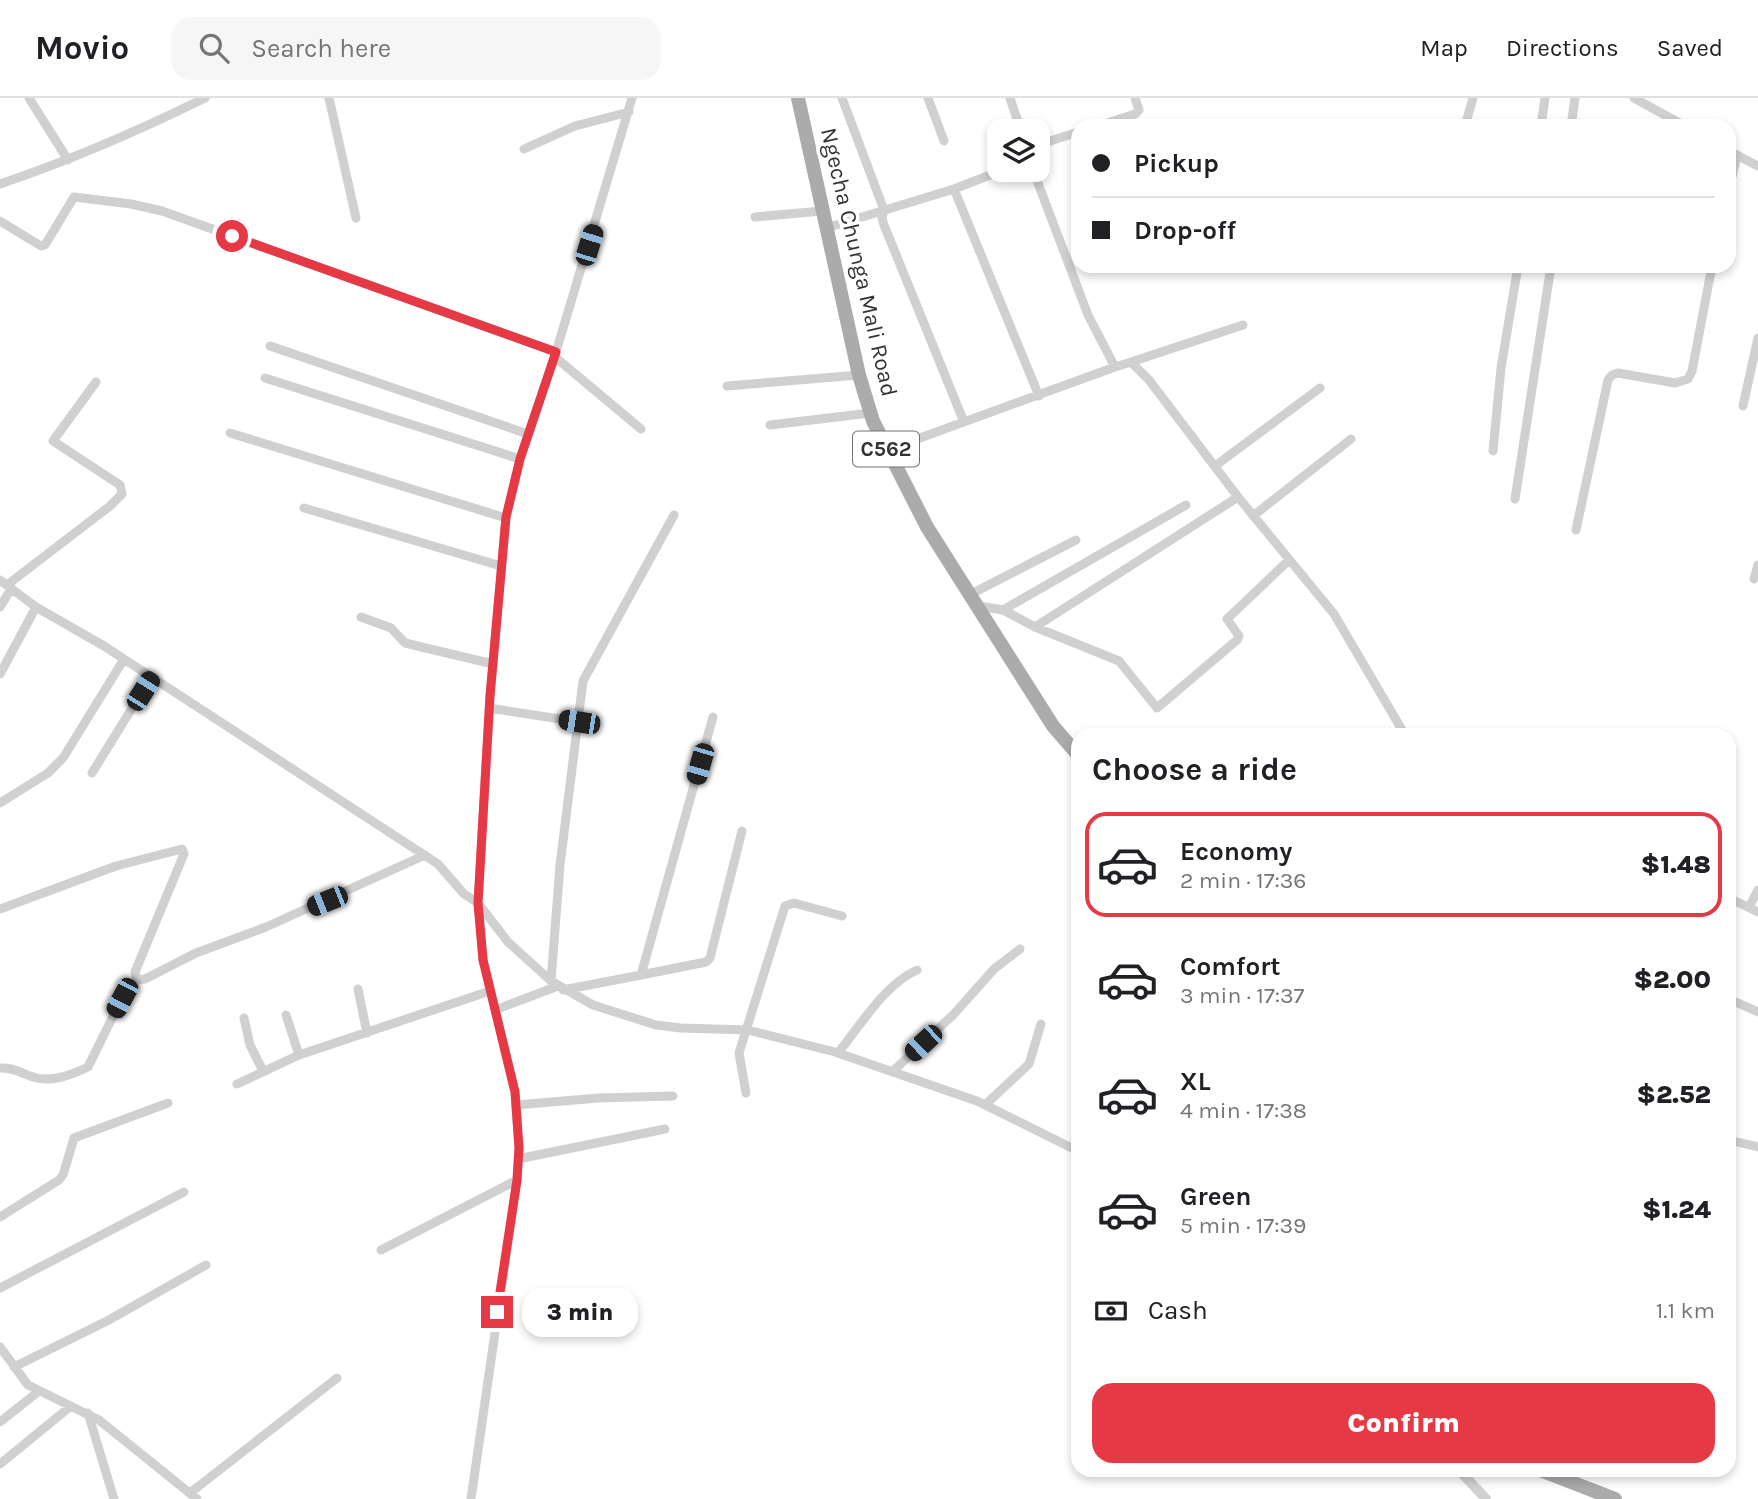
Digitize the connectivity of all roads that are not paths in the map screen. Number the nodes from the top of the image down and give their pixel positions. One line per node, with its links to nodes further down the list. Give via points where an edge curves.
1 (29, 98): 26 (street)
2 (205, 98): 26 (street)
3 (329, 98): 35 (street)
4 (632, 98): 14 (street)
5 (798, 98): 33 (main road, Ngecha Chunga Mali Road / C562)
6 (842, 98): 32 (street)
7 (928, 98): 22 (street)
8 (1010, 98): 15 (street)
9 (1135, 98): 16 (street, via 1139,108 1135,114)
10 (1473, 98): 17 (street)
11 (1545, 98): 18 (street)
12 (1575, 98): 19 (street)
13 (1634, 98): 20 (street)
14 (629, 112): 24 (street, via 575,126); 46 (street)
15 (1017, 119)
16 (1120, 119)
17 (1467, 119)
18 (1542, 119)
19 (1572, 119)
20 (1672, 119)
21 (1071, 134): 23 (street)
22 (944, 141)
23 (1050, 141)
24 (524, 149)
25 (1736, 155): 27 (street)
26 (68, 160): 30 (street)
27 (1758, 166)
28 (987, 176): 31 (street)
29 (1038, 182): 38 (street)
30 (0, 184)
31 (954, 189): 32 (street); 54 (street)
32 (884, 210): 37 (street); 57 (street, via 884,225)
33 (822, 211): 34 (street); 37 (main road, Ngecha Chunga Mali Road / C562)
34 (755, 217)
35 (356, 218)
36 (0, 221): 46 (street, via 41,246 74,197 141,206)
37 (826, 228): 49 (main road, Ngecha Chunga Mali Road / C562)
38 (1071, 270)
39 (1072, 273): 48 (street)
40 (1517, 273): 64 (street)
41 (1550, 273): 68 (street)
42 (1711, 273): 74 (street, via 1688,379 1675,383 1618,373 1608,380)
43 (1244, 325): 47 (street)
44 (1758, 338): 55 (street)
45 (270, 346): 61 (street)
46 (556, 354): 59 (street); 61 (street)
47 (1131, 362): 48 (street); 66 (street)
48 (1115, 367): 54 (street)
49 (859, 375): 52 (street); 56 (main road, Ngecha Chunga Mali Road / C562)
50 (265, 378): 65 (street)
51 (96, 382): 80 (street, via 53,442 120,485 122,494)
52 (727, 386)
53 (1320, 388): 66 (street)
54 (1039, 396): 57 (street)
55 (1743, 407)
56 (870, 413): 58 (street); 63 (main road, Ngecha Chunga Mali Road / C562)
57 (964, 422): 63 (street)
58 (770, 425)
59 (641, 429)
60 (230, 433): 73 (street)
61 (528, 434): 65 (street)
62 (1351, 439): 72 (street)
63 (887, 450): 81 (main road, Ngecha Chunga Mali Road / C562, via 927,527)
64 (1493, 451)
65 (520, 459): 73 (street)
66 (1215, 466): 67 (street)
67 (1238, 497): 72 (street); 86 (street)
68 (1515, 499)
69 (1186, 505): 84 (street)
70 (304, 508): 78 (street)
71 (674, 515): 93 (street, via 583,681)
72 (1253, 516): 76 (street)
73 (506, 517): 78 (street)
74 (1576, 530)
75 (1076, 540): 81 (street)
76 (1289, 560): 86 (street, via 1227,620 1237,639 1157,708 1119,661); 94 (street, via 1340,623)
77 (1758, 565): 79 (street)
78 (501, 566): 88 (street)
79 (1754, 579)
80 (6, 585): 82 (street); 83 (street)
81 (975, 600): 84 (street); 95 (main road, Ngecha Chunga Mali Road / C562, via 1053,726)
82 (0, 607)
83 (36, 607): 87 (street); 89 (street)
84 (1003, 610): 86 (street)
85 (361, 617): 88 (street, via 391,628 405,643)
86 (1035, 627)
87 (124, 659): 90 (street); 97 (street, via 63,758)
88 (493, 664): 91 (street)
89 (0, 674)
90 (150, 678): 96 (street); 99 (street)
91 (489, 708): 93 (street); 102 (street)
92 (713, 717): 108 (street)
93 (579, 722): 110 (street, via 560,865)
94 (1401, 728)
95 (1071, 747)
96 (92, 773)
97 (0, 803)
98 (742, 831): 108 (street, via 710,958)
99 (425, 855): 102 (street); 109 (street)
100 (1758, 890): 104 (street)
101 (1736, 901): 104 (street)
102 (478, 903): 110 (street, via 508,942); 112 (street)
103 (0, 909): 109 (street, via 116,866 183,849 135,972)
104 (1754, 910)
105 (842, 916): 119 (street, via 794,903 785,906)
106 (1020, 949): 125 (street, via 994,969)
107 (917, 970): 121 (street, via 893,985)
108 (641, 975): 110 (street)
109 (136, 980): 123 (street, via 122,998 88,1067 60,1078 36,1078)
110 (557, 986): 114 (street); 119 (street, via 593,1005 656,1025)
111 (358, 989): 120 (street)
112 (490, 991): 114 (street); 120 (street)
113 (1736, 1002): 115 (street)
114 (495, 1010): 130 (street)
115 (1758, 1012)
116 (286, 1015): 122 (street)
117 (244, 1018): 124 (street)
118 (1041, 1024): 131 (street, via 1029,1064)
119 (748, 1030): 121 (street); 127 (street, via 739,1054)
120 (367, 1033): 122 (street)
121 (838, 1053): 125 (street)
122 (299, 1055): 124 (street)
123 (0, 1068)
124 (263, 1071): 126 (street)
125 (892, 1072): 131 (street)
126 (237, 1084)
127 (746, 1093)
128 (673, 1096): 130 (street)
129 (168, 1102): 139 (street, via 74,1138 63,1175)
130 (516, 1105): 136 (street)
131 (985, 1105): 135 (street)
132 (665, 1129): 136 (street)
133 (1736, 1142): 134 (street)
134 (1758, 1147)
135 (1071, 1148)
136 (518, 1159): 137 (street)
137 (517, 1180): 140 (street); 155 (street)
138 (184, 1192): 142 (street)
139 (0, 1217)
140 (381, 1250)
141 (206, 1265): 144 (street)
142 (0, 1288)
143 (0, 1347): 144 (street)
144 (14, 1367): 146 (street)
145 (337, 1378): 153 (street)
146 (39, 1391): 147 (street); 149 (street)
147 (71, 1406): 148 (street); 150 (street)
148 (88, 1413): 153 (street); 154 (street)
149 (0, 1422)
150 (0, 1464)
151 (1466, 1477): 156 (street)
152 (1558, 1477): 157 (main road)
153 (194, 1496)
154 (114, 1499)
155 (471, 1499)
156 (1486, 1499)
157 (1615, 1499)

